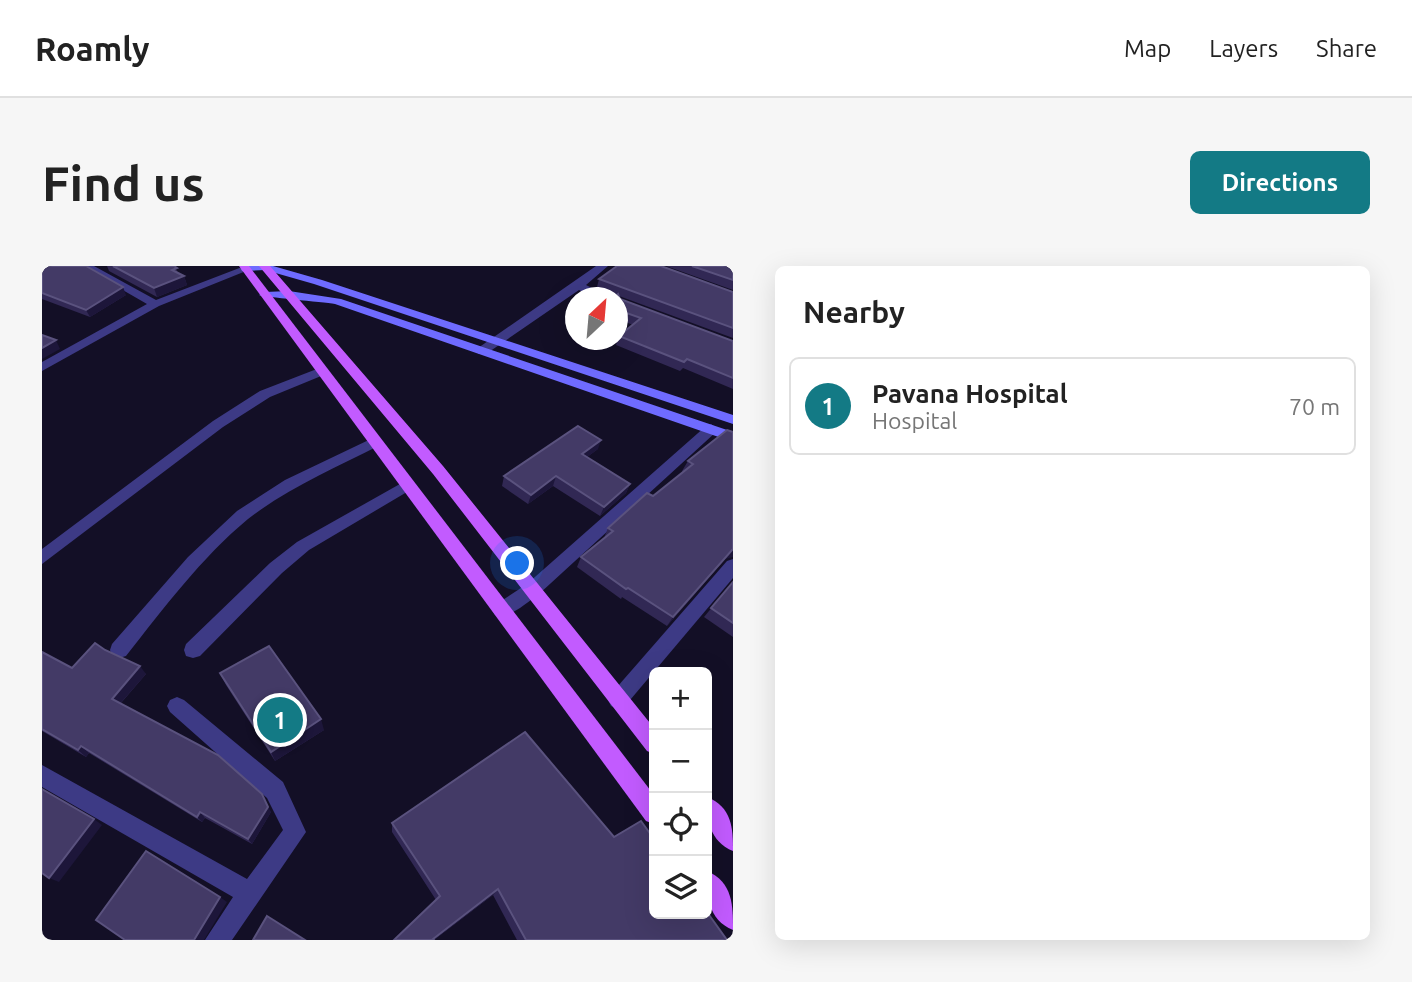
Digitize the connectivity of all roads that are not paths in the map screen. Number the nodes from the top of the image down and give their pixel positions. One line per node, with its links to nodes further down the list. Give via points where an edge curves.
1 (86, 266): 8 (street)
2 (266, 266): 4 (main road); 6 (main road); 9 (main road)
3 (603, 266): 5 (street)
4 (245, 267): 7 (main road); 8 (street)
5 (578, 286): 9 (street)
6 (289, 294): 7 (main road); 10 (main road, via 337,301); 20 (main road)
7 (265, 295): 12 (main road)
8 (155, 304): 11 (street)
9 (495, 340): 10 (street); 13 (main road)
10 (482, 351): 14 (main road)
11 (42, 367)
12 (322, 371): 16 (main road); 18 (street, via 265,394 235,413)
13 (733, 420)
14 (711, 429): 15 (main road); 20 (street)
15 (733, 437)
16 (375, 442): 17 (main road); 22 (street, via 279,490 242,515)
17 (407, 485): 21 (main road); 23 (street, via 303,546)
18 (42, 558)
19 (733, 566): 24 (street)
20 (533, 589): 21 (street); 24 (main road)
21 (501, 610): 28 (main road)
22 (119, 650)
23 (193, 650)
24 (618, 700): 26 (main road)
25 (177, 706): 32 (street, via 275,790 295,832)
26 (649, 738)
27 (42, 775): 32 (street)
28 (649, 806)
29 (712, 814): 30 (main road)
30 (733, 840)
31 (712, 890): 33 (main road)
32 (248, 893): 34 (street)
33 (733, 918)
34 (217, 940)

